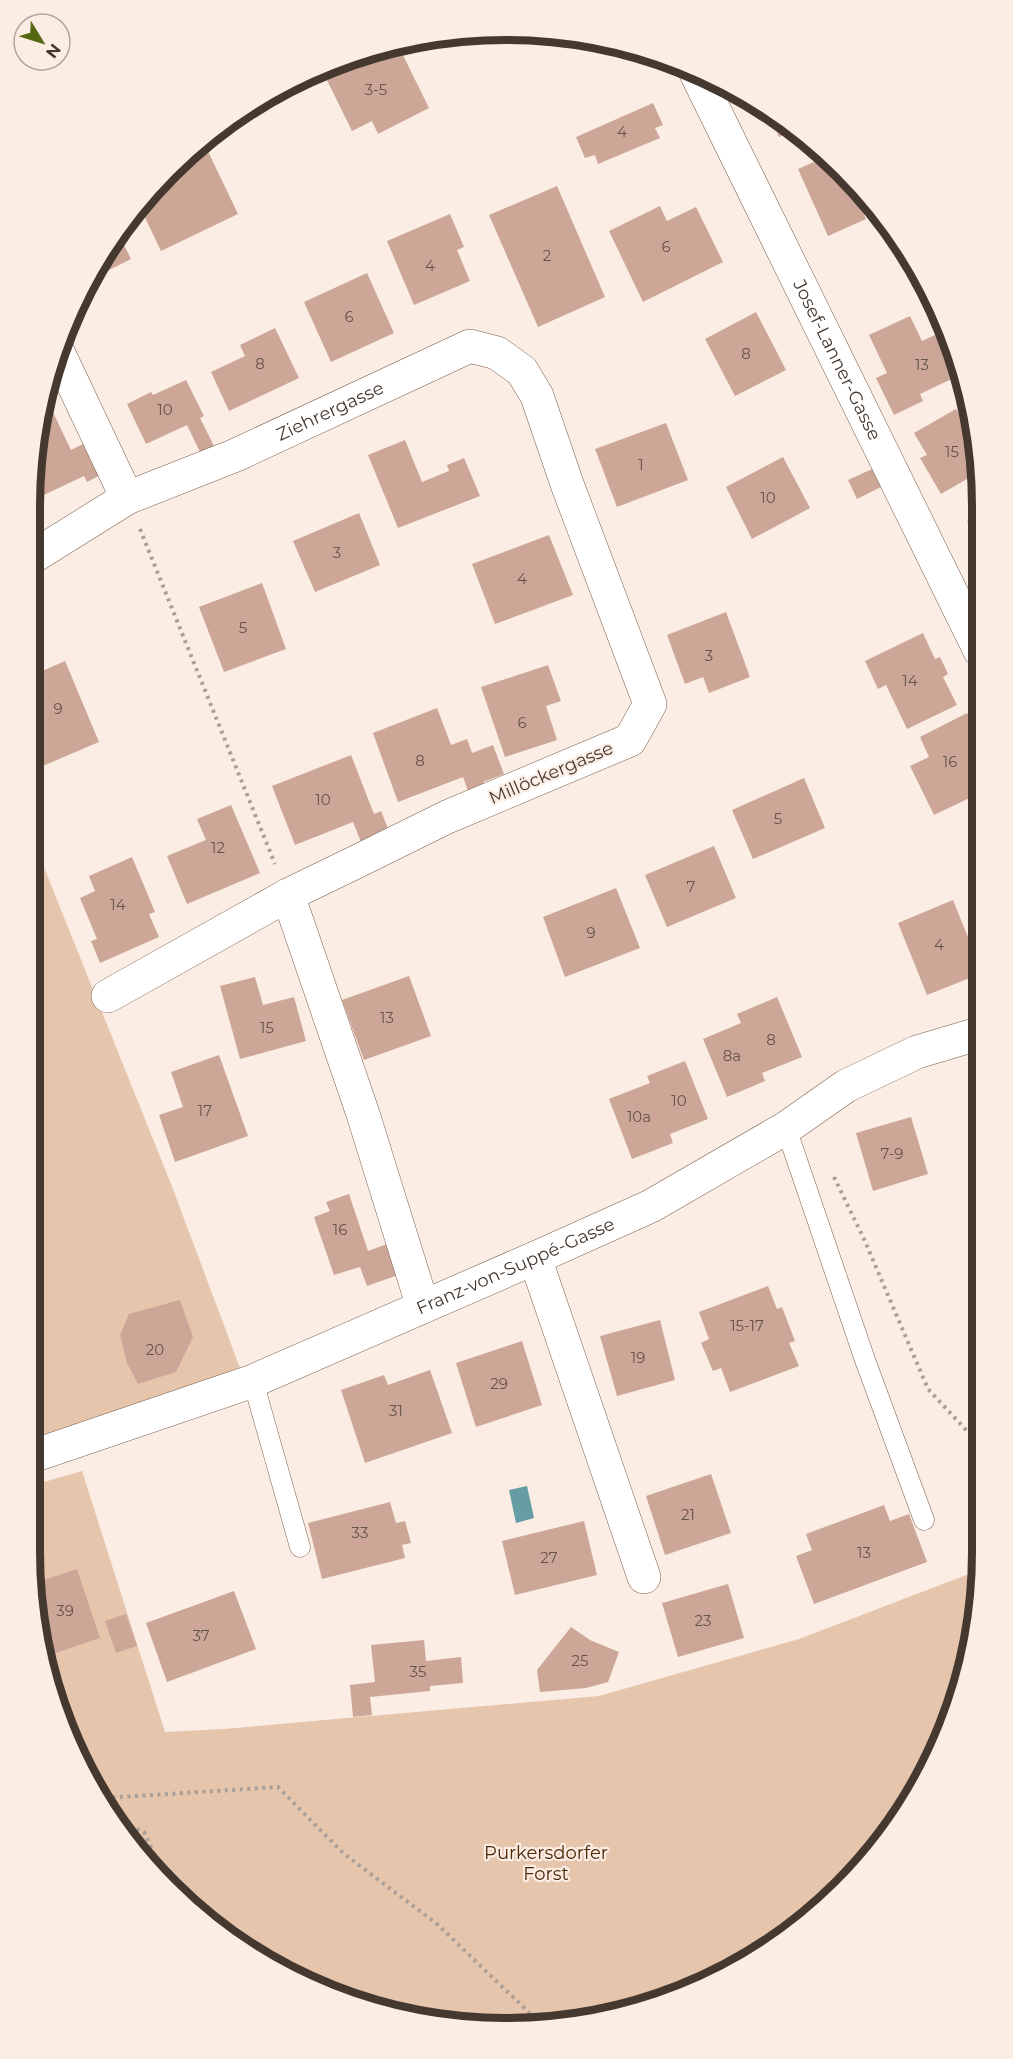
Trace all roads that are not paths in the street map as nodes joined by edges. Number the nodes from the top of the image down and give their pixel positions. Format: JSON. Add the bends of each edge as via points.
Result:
{"nodes":[{"id":1,"x":701,"y":83,"type":"edge"},
{"id":2,"x":63,"y":363,"type":"edge"},
{"id":3,"x":567,"y":484,"type":"joint"},
{"id":4,"x":127,"y":498,"type":"junction"},
{"id":5,"x":40,"y":552,"type":"edge"},
{"id":6,"x":972,"y":635,"type":"edge"},
{"id":7,"x":288,"y":896,"type":"junction"},
{"id":8,"x":108,"y":996,"type":"dead end"},
{"id":9,"x":972,"y":1036,"type":"edge"},
{"id":10,"x":786,"y":1128,"type":"junction"},
{"id":11,"x":536,"y":1258,"type":"junction"},
{"id":12,"x":423,"y":1307,"type":"junction"},
{"id":13,"x":253,"y":1381,"type":"junction"},
{"id":14,"x":40,"y":1454,"type":"edge"},
{"id":15,"x":924,"y":1520,"type":"dead end"},
{"id":16,"x":300,"y":1547,"type":"dead end"},
{"id":17,"x":644,"y":1577,"type":"dead end"}],
"edges":[{"from":1,"to":6,"type":"street","name":"Josef-Lanner-Gasse"},
{"from":2,"to":4,"type":"street"},
{"from":3,"to":4,"type":"street","name":"Ziehrergasse","via":[[537,396],[522,371],[497,353],[470,346],[236,455]]},
{"from":3,"to":7,"type":"street","name":"Millöckergasse","via":[[650,704],[630,740],[447,817]]},
{"from":4,"to":5,"type":"street","name":"Ziehrergasse"},
{"from":7,"to":8,"type":"street","name":"Millöckergasse"},
{"from":7,"to":12,"type":"street","via":[[363,1114]]},
{"from":9,"to":10,"type":"street","name":"Franz-von-Suppé-Gasse","via":[[917,1052],[846,1086]]},
{"from":10,"to":11,"type":"street","name":"Franz-von-Suppé-Gasse","via":[[651,1206]]},
{"from":10,"to":15,"type":"lane"},
{"from":11,"to":12,"type":"street","name":"Franz-von-Suppé-Gasse"},
{"from":11,"to":17,"type":"street"},
{"from":12,"to":13,"type":"street","name":"Franz-von-Suppé-Gasse"},
{"from":13,"to":14,"type":"street","name":"Franz-von-Suppé-Gasse"},
{"from":13,"to":16,"type":"lane"}]}
